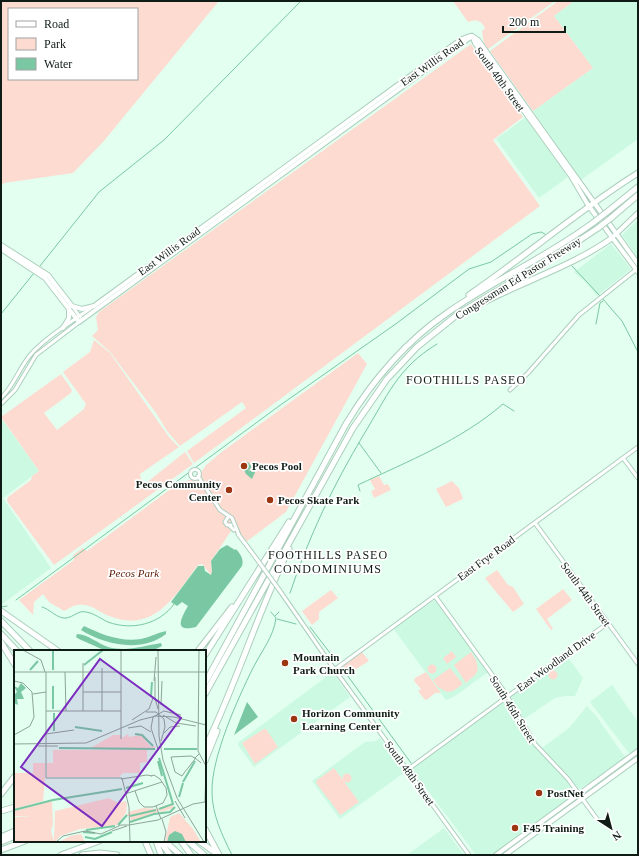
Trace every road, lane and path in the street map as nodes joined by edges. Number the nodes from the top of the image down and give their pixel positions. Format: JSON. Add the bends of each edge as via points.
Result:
{"nodes":[{"id":1,"x":472,"y":36,"type":"junction"},
{"id":2,"x":552,"y":149,"type":"junction"},
{"id":3,"x":568,"y":165,"type":"junction"},
{"id":4,"x":638,"y":173,"type":"edge"},
{"id":5,"x":638,"y":187,"type":"edge"},
{"id":6,"x":253,"y":193,"type":"junction"},
{"id":7,"x":638,"y":195,"type":"edge"},
{"id":8,"x":590,"y":204,"type":"junction"},
{"id":9,"x":638,"y":213,"type":"edge"},
{"id":10,"x":614,"y":236,"type":"junction"},
{"id":11,"x":2,"y":248,"type":"edge"},
{"id":12,"x":638,"y":264,"type":"edge"},
{"id":13,"x":637,"y":270,"type":"edge"},
{"id":14,"x":94,"y":306,"type":"junction"},
{"id":15,"x":70,"y":307,"type":"junction"},
{"id":16,"x":446,"y":313,"type":"junction"},
{"id":17,"x":80,"y":319,"type":"junction"},
{"id":18,"x":63,"y":328,"type":"junction"},
{"id":19,"x":429,"y":337,"type":"junction"},
{"id":20,"x":42,"y":344,"type":"junction"},
{"id":21,"x":45,"y":348,"type":"junction"},
{"id":22,"x":16,"y":381,"type":"junction"},
{"id":23,"x":19,"y":383,"type":"junction"},
{"id":24,"x":510,"y":390,"type":"dead end"},
{"id":25,"x":1,"y":398,"type":"edge"},
{"id":26,"x":1,"y":404,"type":"edge"},
{"id":27,"x":638,"y":447,"type":"edge"},
{"id":28,"x":623,"y":458,"type":"junction"},
{"id":29,"x":197,"y":477,"type":"dead end"},
{"id":30,"x":638,"y":478,"type":"edge"},
{"id":31,"x":311,"y":487,"type":"junction"},
{"id":32,"x":318,"y":490,"type":"junction"},
{"id":33,"x":226,"y":518,"type":"junction"},
{"id":34,"x":535,"y":523,"type":"junction"},
{"id":35,"x":231,"y":524,"type":"junction"},
{"id":36,"x":255,"y":576,"type":"junction"},
{"id":37,"x":435,"y":596,"type":"junction"},
{"id":38,"x":1,"y":611,"type":"edge"},
{"id":39,"x":1,"y":621,"type":"edge"},
{"id":40,"x":608,"y":623,"type":"junction"},
{"id":41,"x":1,"y":634,"type":"edge"},
{"id":42,"x":1,"y":642,"type":"edge"},
{"id":43,"x":16,"y":650,"type":"edge"},
{"id":44,"x":29,"y":650,"type":"edge"},
{"id":45,"x":57,"y":650,"type":"edge"},
{"id":46,"x":199,"y":650,"type":"edge"},
{"id":47,"x":206,"y":653,"type":"edge"},
{"id":48,"x":14,"y":664,"type":"edge"},
{"id":49,"x":638,"y":664,"type":"edge"},
{"id":50,"x":334,"y":670,"type":"junction"},
{"id":51,"x":206,"y":681,"type":"edge"},
{"id":52,"x":234,"y":683,"type":"junction"},
{"id":53,"x":206,"y":692,"type":"edge"},
{"id":54,"x":507,"y":696,"type":"junction"},
{"id":55,"x":206,"y":746,"type":"edge"},
{"id":56,"x":638,"y":751,"type":"edge"},
{"id":57,"x":206,"y":758,"type":"edge"},
{"id":58,"x":638,"y":758,"type":"edge"},
{"id":59,"x":407,"y":770,"type":"junction"},
{"id":60,"x":14,"y":777,"type":"edge"},
{"id":61,"x":1,"y":794,"type":"edge"},
{"id":62,"x":579,"y":794,"type":"junction"},
{"id":63,"x":582,"y":798,"type":"junction"},
{"id":64,"x":14,"y":807,"type":"edge"},
{"id":65,"x":1,"y":811,"type":"edge"},
{"id":66,"x":597,"y":819,"type":"dead end"},
{"id":67,"x":14,"y":831,"type":"edge"},
{"id":68,"x":206,"y":831,"type":"edge"},
{"id":69,"x":1,"y":837,"type":"edge"},
{"id":70,"x":14,"y":837,"type":"edge"},
{"id":71,"x":22,"y":842,"type":"edge"},
{"id":72,"x":96,"y":842,"type":"edge"},
{"id":73,"x":145,"y":842,"type":"edge"},
{"id":74,"x":158,"y":842,"type":"edge"},
{"id":75,"x":166,"y":842,"type":"edge"},
{"id":76,"x":170,"y":842,"type":"edge"},
{"id":77,"x":182,"y":842,"type":"edge"},
{"id":78,"x":190,"y":842,"type":"edge"},
{"id":79,"x":200,"y":842,"type":"edge"},
{"id":80,"x":1,"y":843,"type":"edge"},
{"id":81,"x":1,"y":850,"type":"edge"},
{"id":82,"x":61,"y":855,"type":"edge"},
{"id":83,"x":82,"y":855,"type":"edge"},
{"id":84,"x":117,"y":855,"type":"edge"},
{"id":85,"x":151,"y":855,"type":"edge"},
{"id":86,"x":161,"y":855,"type":"edge"},
{"id":87,"x":170,"y":855,"type":"edge"},
{"id":88,"x":180,"y":855,"type":"edge"},
{"id":89,"x":183,"y":855,"type":"edge"},
{"id":90,"x":191,"y":855,"type":"edge"},
{"id":91,"x":204,"y":855,"type":"edge"},
{"id":92,"x":218,"y":855,"type":"edge"},
{"id":93,"x":469,"y":855,"type":"edge"},
{"id":94,"x":496,"y":855,"type":"edge"},
{"id":95,"x":505,"y":855,"type":"edge"}],
"edges":[{"from":1,"to":2,"type":"main road","name":"South 40th Street","via":[[474,43]]},
{"from":1,"to":3,"type":"main road","name":"South 40th Street","via":[[478,40]]},
{"from":1,"to":6,"type":"main road","name":"East Willis Road"},
{"from":2,"to":3,"type":"main road"},
{"from":2,"to":8,"type":"main road","name":"South 40th Street"},
{"from":3,"to":8,"type":"main road","name":"South 40th Street"},
{"from":4,"to":8,"type":"highway"},
{"from":5,"to":16,"type":"highway","name":"Congressman Ed Pastor Freeway","bridge":true,"via":[[553,250]]},
{"from":6,"to":14,"type":"main road","name":"East Willis Road"},
{"from":6,"to":17,"type":"main road","name":"East Willis Road"},
{"from":7,"to":19,"type":"highway","name":"Congressman Ed Pastor Freeway","bridge":true,"via":[[598,228],[548,261],[470,305]]},
{"from":8,"to":10,"type":"main road","name":"South 40th Street"},
{"from":8,"to":16,"type":"highway"},
{"from":9,"to":10,"type":"main road"},
{"from":10,"to":12,"type":"main road","name":"South 40th Street"},
{"from":10,"to":13,"type":"main road","name":"South 40th Street"},
{"from":10,"to":19,"type":"highway","via":[[578,259],[478,305]]},
{"from":11,"to":15,"type":"main road","via":[[45,278]]},
{"from":13,"to":24,"type":"street","via":[[598,298],[568,326]]},
{"from":14,"to":15,"type":"main road","via":[[82,309]]},
{"from":14,"to":17,"type":"street","name":"East Willis Road"},
{"from":15,"to":17,"type":"main road"},
{"from":15,"to":18,"type":"main road","via":[[69,318]]},
{"from":16,"to":31,"type":"highway","name":"Congressman Ed Pastor Freeway","via":[[406,347],[371,387],[346,424]]},
{"from":17,"to":18,"type":"street"},
{"from":17,"to":21,"type":"street"},
{"from":18,"to":20,"type":"street"},
{"from":19,"to":32,"type":"highway","name":"Congressman Ed Pastor Freeway","via":[[373,396]]},
{"from":20,"to":21,"type":"street"},
{"from":20,"to":22,"type":"street","via":[[26,360]]},
{"from":21,"to":23,"type":"street","via":[[32,360]]},
{"from":22,"to":23,"type":"street"},
{"from":22,"to":25,"type":"street"},
{"from":23,"to":26,"type":"street"},
{"from":27,"to":28,"type":"street","name":"East Frye Road"},
{"from":28,"to":30,"type":"street"},
{"from":28,"to":34,"type":"street","name":"East Frye Road"},
{"from":29,"to":33,"type":"street"},
{"from":31,"to":36,"type":"highway"},
{"from":31,"to":51,"type":"highway","name":"Congressman Ed Pastor Freeway"},
{"from":32,"to":52,"type":"highway","via":[[276,577]]},
{"from":32,"to":53,"type":"highway","name":"Congressman Ed Pastor Freeway"},
{"from":33,"to":35,"type":"street","via":[[226,524]]},
{"from":33,"to":35,"type":"street","via":[[232,518]]},
{"from":34,"to":37,"type":"street","name":"East Frye Road"},
{"from":34,"to":40,"type":"street","name":"South 44th Street"},
{"from":35,"to":50,"type":"street","name":"South 48th Street","bridge":true},
{"from":36,"to":46,"type":"highway"},
{"from":36,"to":47,"type":"highway"},
{"from":37,"to":50,"type":"street","name":"East Frye Road"},
{"from":37,"to":54,"type":"street","name":"South 46th Street"},
{"from":38,"to":45,"type":"highway"},
{"from":39,"to":44,"type":"highway"},
{"from":40,"to":49,"type":"street","name":"South 44th Street"},
{"from":40,"to":54,"type":"street","name":"East Woodland Drive"},
{"from":41,"to":43,"type":"highway"},
{"from":42,"to":48,"type":"highway"},
{"from":50,"to":59,"type":"street","name":"South 48th Street"},
{"from":52,"to":55,"type":"highway"},
{"from":52,"to":57,"type":"highway"},
{"from":54,"to":59,"type":"street","name":"East Woodland Drive"},
{"from":54,"to":62,"type":"street","name":"South 46th Street","via":[[535,744],[561,770]]},
{"from":56,"to":62,"type":"main road"},
{"from":58,"to":63,"type":"main road"},
{"from":59,"to":93,"type":"street","name":"South 48th Street"},
{"from":60,"to":61,"type":"highway"},
{"from":62,"to":63,"type":"street","name":"South 46th Street"},
{"from":62,"to":94,"type":"main road"},
{"from":63,"to":66,"type":"street","name":"South 46th Street"},
{"from":63,"to":95,"type":"main road"},
{"from":64,"to":65,"type":"highway"},
{"from":67,"to":69,"type":"highway"},
{"from":68,"to":92,"type":"highway"},
{"from":70,"to":80,"type":"highway"},
{"from":71,"to":81,"type":"highway"},
{"from":72,"to":82,"type":"highway"},
{"from":73,"to":85,"type":"highway"},
{"from":74,"to":86,"type":"highway"},
{"from":74,"to":87,"type":"highway"},
{"from":75,"to":88,"type":"highway"},
{"from":76,"to":89,"type":"highway"},
{"from":77,"to":90,"type":"highway"},
{"from":78,"to":91,"type":"highway"},
{"from":79,"to":92,"type":"highway"},
{"from":83,"to":84,"type":"highway"}]}
